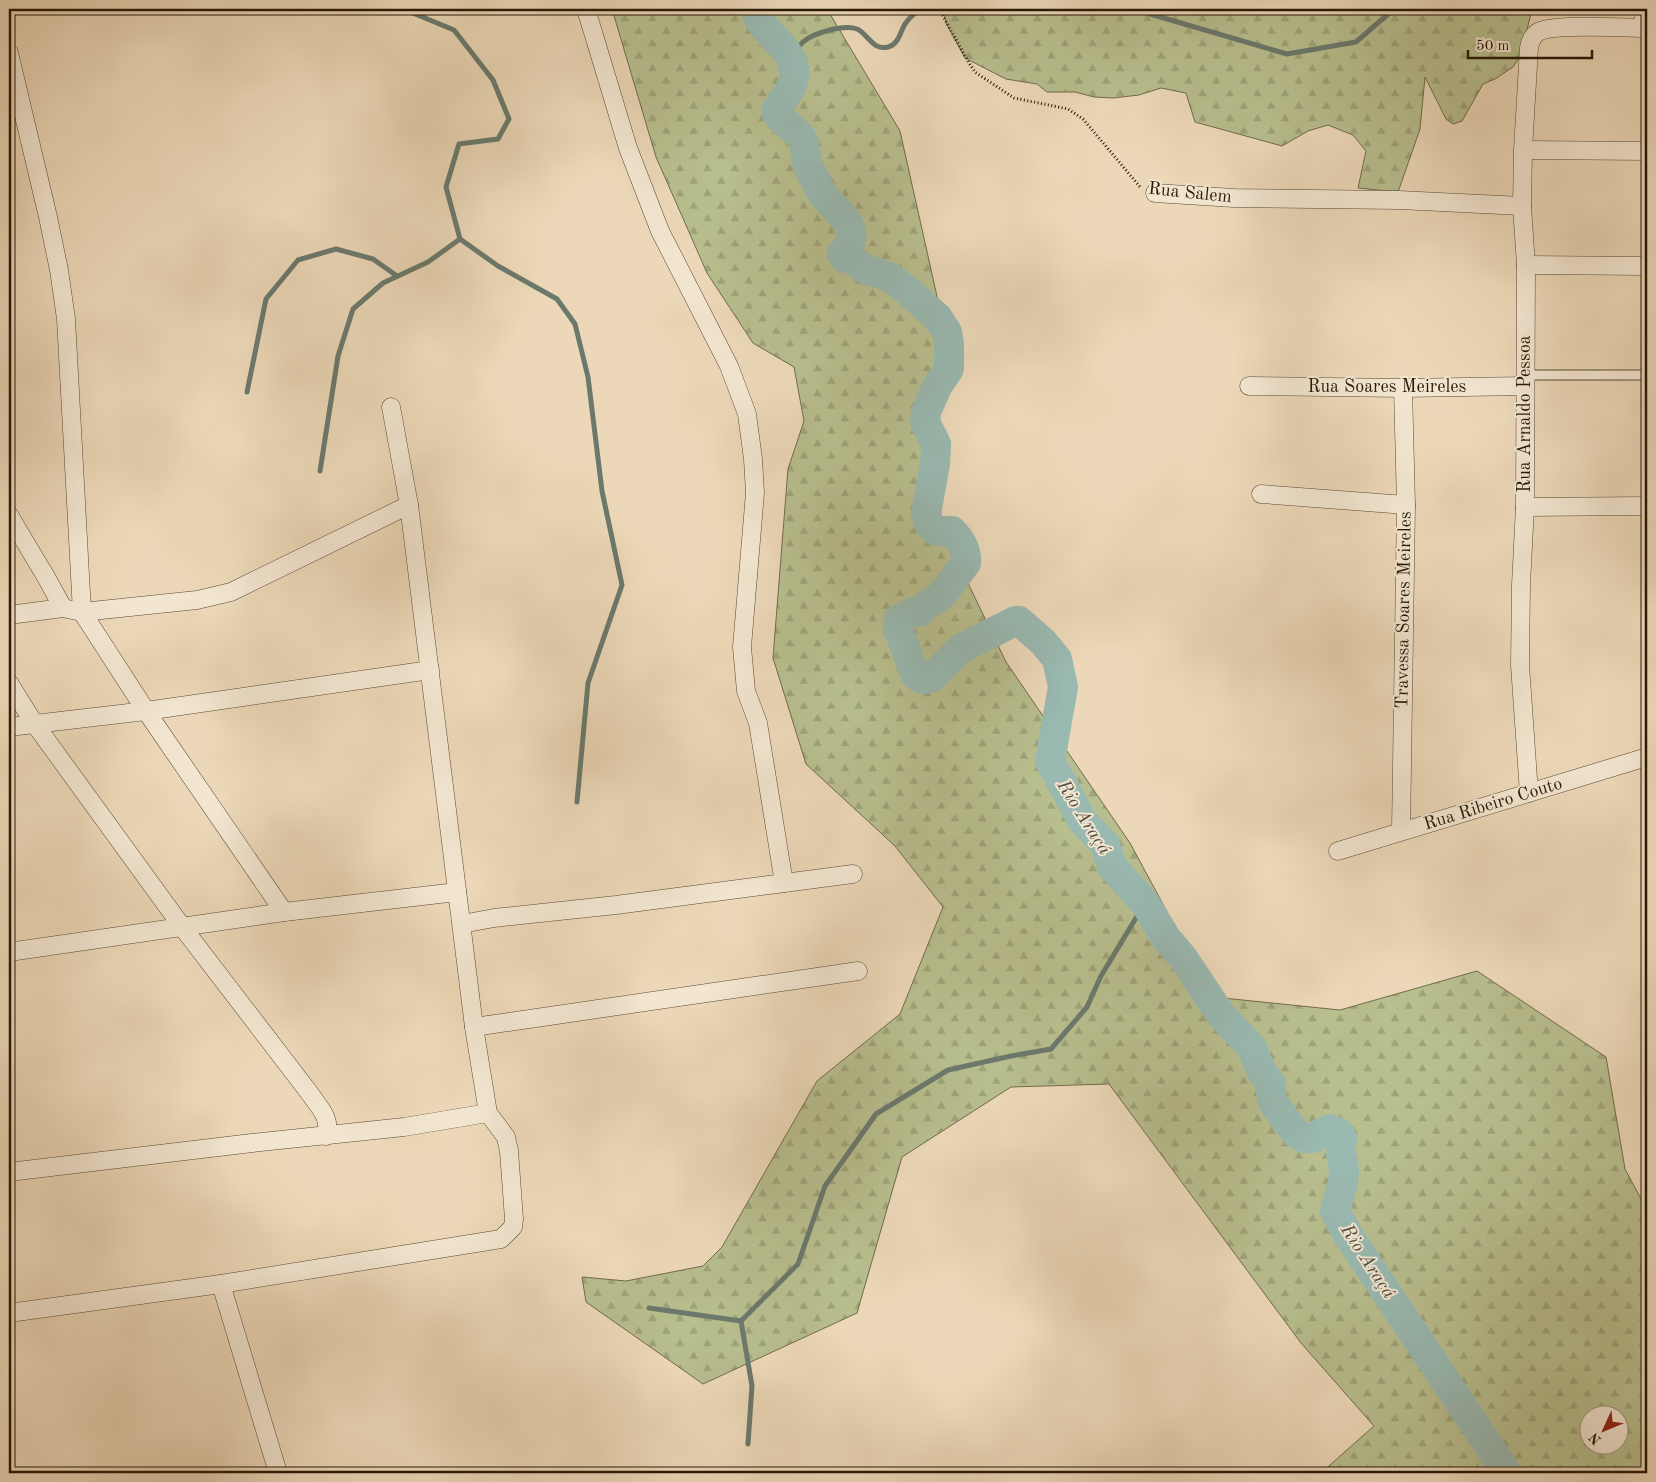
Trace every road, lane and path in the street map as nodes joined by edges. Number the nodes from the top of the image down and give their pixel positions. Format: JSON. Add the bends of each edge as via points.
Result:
{"nodes":[{"id":1,"x":586,"y":9,"type":"edge"},
{"id":2,"x":939,"y":9,"type":"edge"},
{"id":3,"x":1645,"y":9,"type":"edge"},
{"id":4,"x":1645,"y":28,"type":"edge"},
{"id":5,"x":9,"y":53,"type":"edge"},
{"id":6,"x":1523,"y":150,"type":"junction"},
{"id":7,"x":1647,"y":151,"type":"edge"},
{"id":8,"x":1155,"y":193,"type":"joint"},
{"id":9,"x":1522,"y":206,"type":"junction"},
{"id":10,"x":1526,"y":265,"type":"junction"},
{"id":11,"x":1647,"y":266,"type":"edge"},
{"id":12,"x":1647,"y":376,"type":"edge"},
{"id":13,"x":1525,"y":380,"type":"junction"},
{"id":14,"x":1249,"y":386,"type":"dead end"},
{"id":15,"x":1403,"y":388,"type":"junction"},
{"id":16,"x":391,"y":407,"type":"dead end"},
{"id":17,"x":1261,"y":494,"type":"dead end"},
{"id":18,"x":409,"y":504,"type":"junction"},
{"id":19,"x":1406,"y":505,"type":"junction"},
{"id":20,"x":1647,"y":506,"type":"edge"},
{"id":21,"x":1525,"y":507,"type":"junction"},
{"id":22,"x":9,"y":515,"type":"edge"},
{"id":23,"x":62,"y":608,"type":"junction"},
{"id":24,"x":82,"y":612,"type":"junction"},
{"id":25,"x":9,"y":615,"type":"edge"},
{"id":26,"x":430,"y":670,"type":"junction"},
{"id":27,"x":9,"y":683,"type":"edge"},
{"id":28,"x":146,"y":711,"type":"junction"},
{"id":29,"x":34,"y":723,"type":"junction"},
{"id":30,"x":9,"y":727,"type":"edge"},
{"id":31,"x":1647,"y":757,"type":"edge"},
{"id":32,"x":1529,"y":793,"type":"junction"},
{"id":33,"x":1401,"y":831,"type":"junction"},
{"id":34,"x":1338,"y":851,"type":"dead end"},
{"id":35,"x":853,"y":874,"type":"dead end"},
{"id":36,"x":784,"y":883,"type":"junction"},
{"id":37,"x":457,"y":892,"type":"junction"},
{"id":38,"x":284,"y":912,"type":"junction"},
{"id":39,"x":462,"y":924,"type":"junction"},
{"id":40,"x":183,"y":928,"type":"junction"},
{"id":41,"x":9,"y":952,"type":"edge"},
{"id":42,"x":858,"y":972,"type":"dead end"},
{"id":43,"x":474,"y":1027,"type":"junction"},
{"id":44,"x":488,"y":1113,"type":"junction"},
{"id":45,"x":326,"y":1136,"type":"junction"},
{"id":46,"x":9,"y":1172,"type":"edge"},
{"id":47,"x":221,"y":1284,"type":"junction"},
{"id":48,"x":9,"y":1313,"type":"edge"},
{"id":49,"x":278,"y":1473,"type":"edge"}],
"edges":[{"from":1,"to":36,"type":"street","via":[[628,148],[660,231],[729,366],[747,414],[755,493],[742,647],[746,691],[758,723]]},
{"from":2,"to":8,"type":"path","name":"Rua Salem","via":[[975,72],[1014,98],[1068,109],[1083,119],[1142,190]]},
{"from":3,"to":4,"type":"street"},
{"from":4,"to":6,"type":"street","name":"Rua Arnaldo Pessoa","via":[[1562,27],[1546,29],[1533,36],[1528,48]]},
{"from":5,"to":24,"type":"street","via":[[59,270],[69,363]]},
{"from":6,"to":7,"type":"street"},
{"from":6,"to":9,"type":"street","name":"Rua Arnaldo Pessoa"},
{"from":8,"to":9,"type":"street","name":"Rua Salem"},
{"from":9,"to":10,"type":"street","name":"Rua Arnaldo Pessoa"},
{"from":10,"to":11,"type":"street"},
{"from":10,"to":13,"type":"street","name":"Rua Arnaldo Pessoa"},
{"from":12,"to":13,"type":"lane"},
{"from":13,"to":15,"type":"street","name":"Rua Soares Meireles"},
{"from":13,"to":21,"type":"street","name":"Rua Arnaldo Pessoa"},
{"from":14,"to":15,"type":"street","name":"Rua Soares Meireles"},
{"from":15,"to":19,"type":"street","name":"Travessa Soares Meireles"},
{"from":16,"to":18,"type":"street"},
{"from":17,"to":19,"type":"street"},
{"from":18,"to":24,"type":"street","via":[[231,592],[198,600]]},
{"from":18,"to":26,"type":"street"},
{"from":19,"to":33,"type":"street","name":"Travessa Soares Meireles"},
{"from":20,"to":21,"type":"street"},
{"from":21,"to":32,"type":"street","name":"Rua Arnaldo Pessoa","via":[[1520,665]]},
{"from":22,"to":23,"type":"street"},
{"from":23,"to":24,"type":"street"},
{"from":23,"to":25,"type":"street"},
{"from":24,"to":28,"type":"street"},
{"from":26,"to":28,"type":"street"},
{"from":26,"to":37,"type":"street"},
{"from":27,"to":29,"type":"street"},
{"from":28,"to":29,"type":"street"},
{"from":28,"to":38,"type":"street"},
{"from":29,"to":30,"type":"street"},
{"from":29,"to":40,"type":"street"},
{"from":31,"to":32,"type":"street","name":"Rua Ribeiro Couto"},
{"from":32,"to":33,"type":"street","name":"Rua Ribeiro Couto"},
{"from":33,"to":34,"type":"street","name":"Rua Ribeiro Couto"},
{"from":35,"to":36,"type":"street"},
{"from":36,"to":39,"type":"street"},
{"from":37,"to":38,"type":"street"},
{"from":37,"to":39,"type":"street"},
{"from":38,"to":40,"type":"street"},
{"from":39,"to":43,"type":"street"},
{"from":40,"to":41,"type":"street"},
{"from":40,"to":45,"type":"street","via":[[327,1119]]},
{"from":42,"to":43,"type":"street"},
{"from":43,"to":44,"type":"street"},
{"from":44,"to":45,"type":"street","via":[[429,1124]]},
{"from":44,"to":47,"type":"street","via":[[506,1138],[509,1151],[514,1219],[513,1227],[501,1239]]},
{"from":45,"to":46,"type":"street"},
{"from":47,"to":48,"type":"street"},
{"from":47,"to":49,"type":"street"}]}
